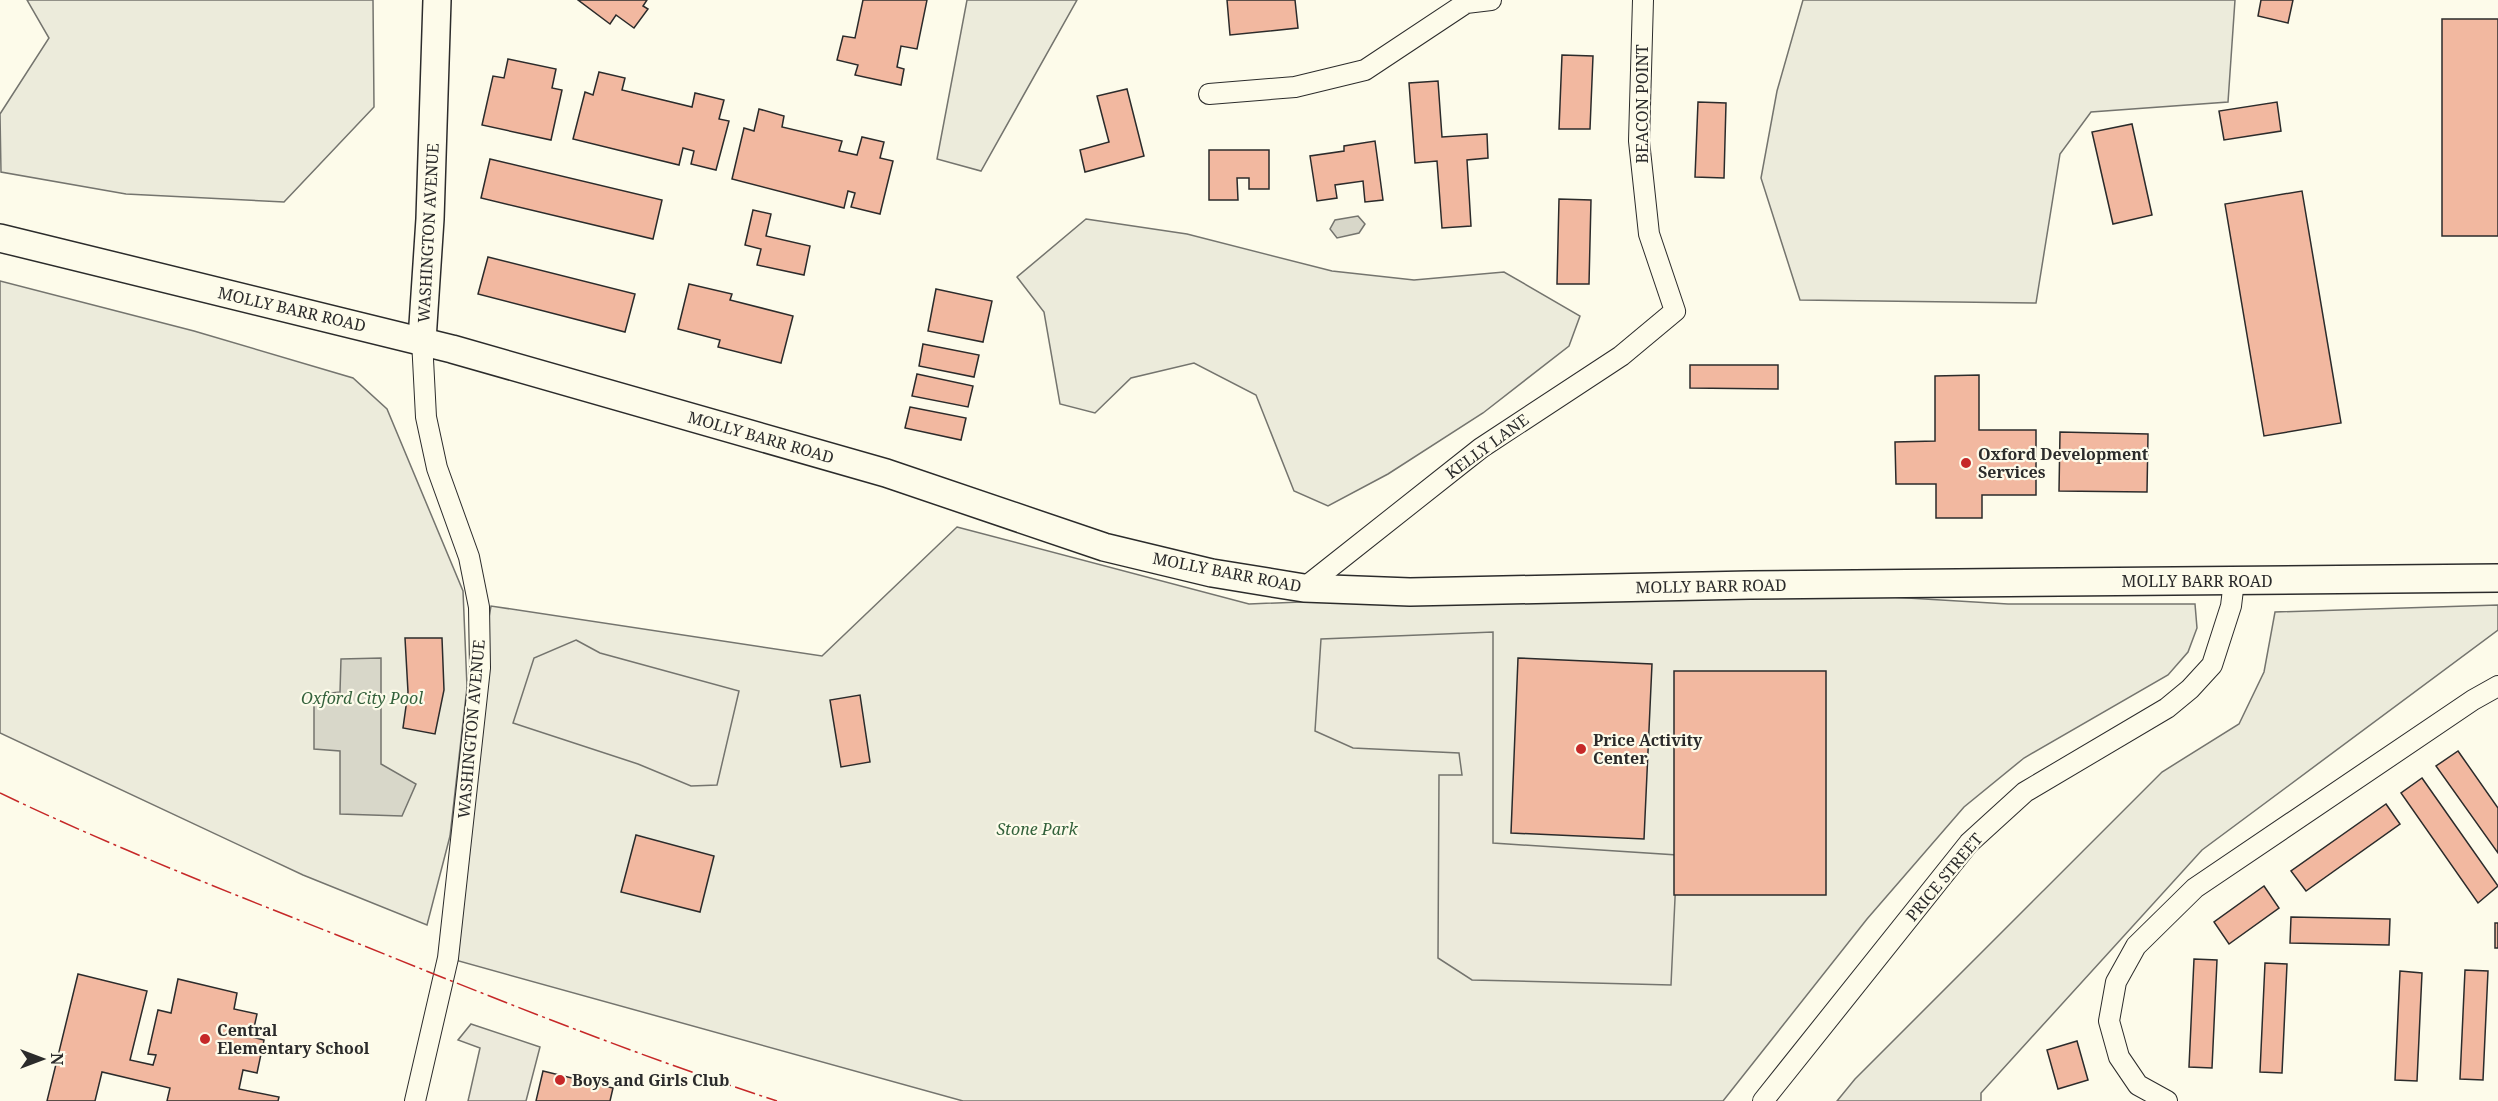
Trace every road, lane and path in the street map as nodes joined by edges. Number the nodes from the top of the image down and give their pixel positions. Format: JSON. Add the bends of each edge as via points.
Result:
{"nodes":[{"id":1,"x":437,"y":0,"type":"edge"},
{"id":2,"x":1491,"y":0,"type":"edge"},
{"id":3,"x":1643,"y":0,"type":"edge"},
{"id":4,"x":1209,"y":94,"type":"dead end"},
{"id":5,"x":0,"y":238,"type":"edge"},
{"id":6,"x":1675,"y":311,"type":"joint"},
{"id":7,"x":422,"y":340,"type":"junction"},
{"id":8,"x":2498,"y":578,"type":"edge"},
{"id":9,"x":2234,"y":581,"type":"junction"},
{"id":10,"x":1304,"y":588,"type":"junction"},
{"id":11,"x":2498,"y":686,"type":"edge"},
{"id":12,"x":415,"y":1101,"type":"edge"},
{"id":13,"x":1763,"y":1101,"type":"edge"},
{"id":14,"x":2168,"y":1101,"type":"edge"}],
"edges":[{"from":1,"to":7,"type":"main road","name":"WASHINGTON AVENUE"},
{"from":2,"to":4,"type":"street","via":[[1466,3],[1365,70],[1295,87]]},
{"from":3,"to":6,"type":"street","name":"BEACON POINT","via":[[1639,141],[1649,234]]},
{"from":5,"to":7,"type":"main road","name":"MOLLY BARR ROAD"},
{"from":6,"to":10,"type":"street","name":"KELLY LANE","via":[[1621,356],[1481,448]]},
{"from":7,"to":10,"type":"main road","name":"MOLLY BARR ROAD","via":[[886,473],[1104,547],[1212,573]]},
{"from":7,"to":12,"type":"street","name":"WASHINGTON AVENUE","via":[[426,417],[435,458],[470,557],[479,607],[480,668],[448,958]]},
{"from":8,"to":9,"type":"main road","name":"MOLLY BARR ROAD"},
{"from":9,"to":10,"type":"main road","name":"MOLLY BARR ROAD","via":[[1410,592]]},
{"from":9,"to":13,"type":"street","name":"PRICE STREET","via":[[2225,630],[2212,665],[2167,708],[2025,792],[1968,843]]},
{"from":11,"to":14,"type":"street","via":[[2195,888],[2136,946],[2116,982],[2109,1021],[2119,1057],[2138,1085]]}]}
